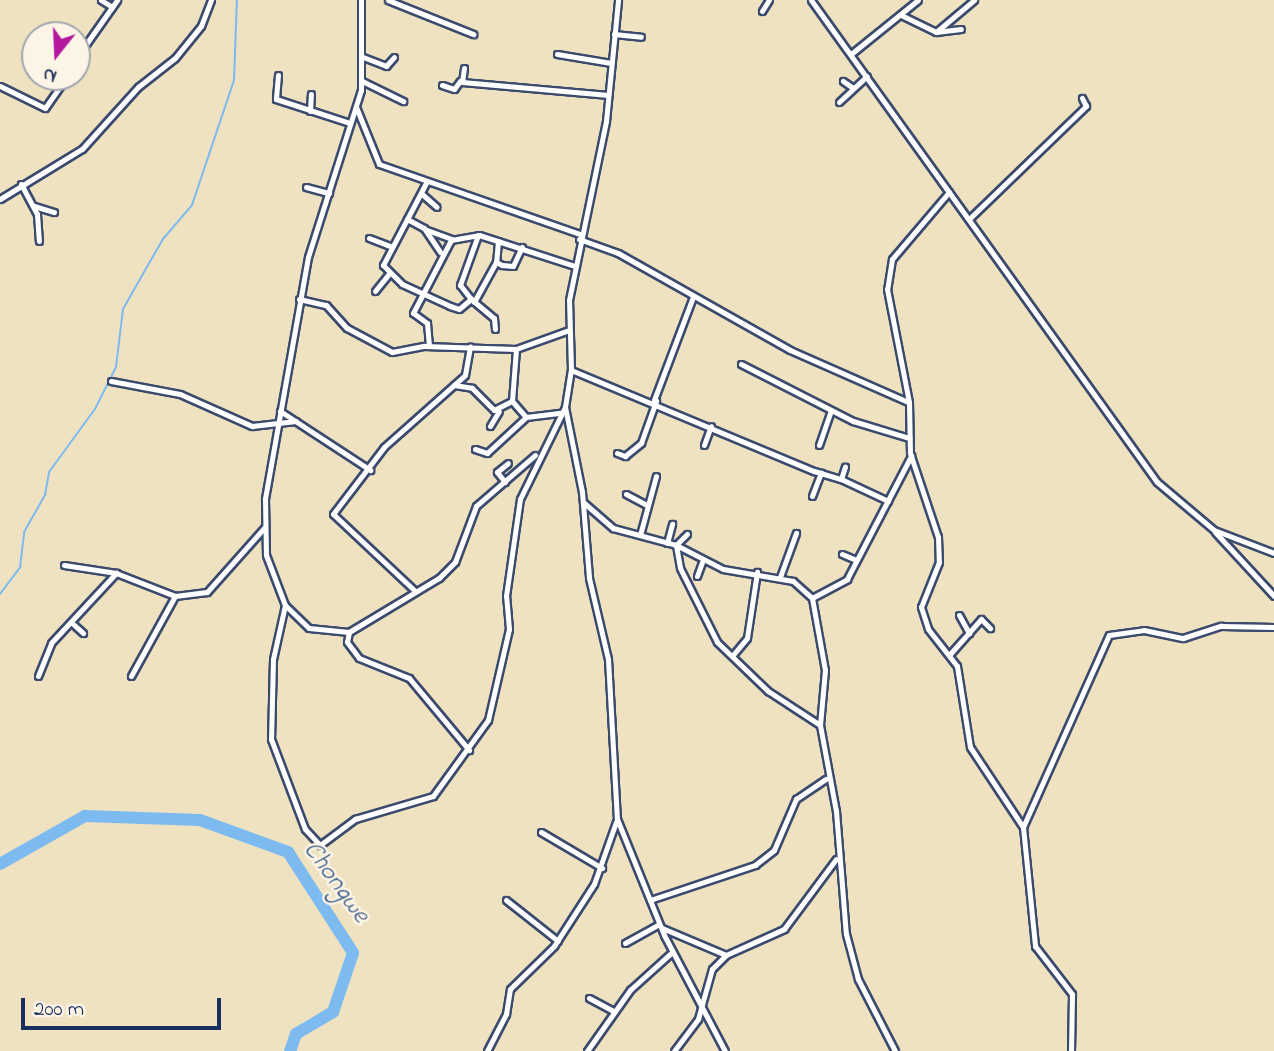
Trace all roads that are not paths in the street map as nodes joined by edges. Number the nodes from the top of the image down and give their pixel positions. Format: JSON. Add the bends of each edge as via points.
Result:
{"nodes":[{"id":1,"x":101,"y":0,"type":"edge"},
{"id":2,"x":117,"y":0,"type":"edge"},
{"id":3,"x":211,"y":0,"type":"edge"},
{"id":4,"x":361,"y":0,"type":"edge"},
{"id":5,"x":388,"y":0,"type":"edge"},
{"id":6,"x":618,"y":0,"type":"edge"},
{"id":7,"x":769,"y":0,"type":"edge"},
{"id":8,"x":811,"y":0,"type":"edge"},
{"id":9,"x":918,"y":0,"type":"edge"},
{"id":10,"x":974,"y":0,"type":"edge"},
{"id":11,"x":112,"y":8,"type":"junction"},
{"id":12,"x":762,"y":11,"type":"dead end"},
{"id":13,"x":901,"y":15,"type":"junction"},
{"id":14,"x":961,"y":29,"type":"dead end"},
{"id":15,"x":936,"y":32,"type":"junction"},
{"id":16,"x":473,"y":34,"type":"dead end"},
{"id":17,"x":614,"y":34,"type":"junction"},
{"id":18,"x":91,"y":37,"type":"edge"},
{"id":19,"x":642,"y":37,"type":"dead end"},
{"id":20,"x":557,"y":54,"type":"dead end"},
{"id":21,"x":851,"y":54,"type":"junction"},
{"id":22,"x":363,"y":57,"type":"junction"},
{"id":23,"x":394,"y":57,"type":"dead end"},
{"id":24,"x":611,"y":63,"type":"junction"},
{"id":25,"x":464,"y":68,"type":"dead end"},
{"id":26,"x":278,"y":75,"type":"dead end"},
{"id":27,"x":867,"y":75,"type":"junction"},
{"id":28,"x":843,"y":80,"type":"dead end"},
{"id":29,"x":362,"y":81,"type":"junction"},
{"id":30,"x":460,"y":81,"type":"junction"},
{"id":31,"x":442,"y":85,"type":"dead end"},
{"id":32,"x":853,"y":88,"type":"junction"},
{"id":33,"x":1,"y":89,"type":"edge"},
{"id":34,"x":57,"y":91,"type":"edge"},
{"id":35,"x":311,"y":94,"type":"dead end"},
{"id":36,"x":608,"y":95,"type":"junction"},
{"id":37,"x":1082,"y":98,"type":"dead end"},
{"id":38,"x":403,"y":101,"type":"dead end"},
{"id":39,"x":838,"y":102,"type":"dead end"},
{"id":40,"x":356,"y":107,"type":"junction"},
{"id":41,"x":310,"y":111,"type":"junction"},
{"id":42,"x":350,"y":123,"type":"junction"},
{"id":43,"x":427,"y":181,"type":"junction"},
{"id":44,"x":21,"y":184,"type":"junction"},
{"id":45,"x":306,"y":187,"type":"dead end"},
{"id":46,"x":949,"y":192,"type":"junction"},
{"id":47,"x":329,"y":193,"type":"junction"},
{"id":48,"x":422,"y":195,"type":"junction"},
{"id":49,"x":0,"y":199,"type":"edge"},
{"id":50,"x":34,"y":206,"type":"junction"},
{"id":51,"x":437,"y":207,"type":"dead end"},
{"id":52,"x":54,"y":212,"type":"dead end"},
{"id":53,"x":407,"y":219,"type":"junction"},
{"id":54,"x":969,"y":219,"type":"junction"},
{"id":55,"x":424,"y":228,"type":"junction"},
{"id":56,"x":478,"y":235,"type":"junction"},
{"id":57,"x":369,"y":237,"type":"dead end"},
{"id":58,"x":580,"y":237,"type":"junction"},
{"id":59,"x":452,"y":239,"type":"junction"},
{"id":60,"x":498,"y":241,"type":"junction"},
{"id":61,"x":39,"y":242,"type":"dead end"},
{"id":62,"x":390,"y":246,"type":"junction"},
{"id":63,"x":522,"y":247,"type":"junction"},
{"id":64,"x":440,"y":252,"type":"junction"},
{"id":65,"x":496,"y":262,"type":"junction"},
{"id":66,"x":575,"y":266,"type":"junction"},
{"id":67,"x":388,"y":275,"type":"junction"},
{"id":68,"x":375,"y":291,"type":"dead end"},
{"id":69,"x":421,"y":293,"type":"junction"},
{"id":70,"x":693,"y":297,"type":"junction"},
{"id":71,"x":299,"y":299,"type":"junction"},
{"id":72,"x":472,"y":300,"type":"junction"},
{"id":73,"x":495,"y":329,"type":"dead end"},
{"id":74,"x":569,"y":330,"type":"junction"},
{"id":75,"x":429,"y":346,"type":"junction"},
{"id":76,"x":470,"y":346,"type":"junction"},
{"id":77,"x":516,"y":349,"type":"junction"},
{"id":78,"x":741,"y":364,"type":"dead end"},
{"id":79,"x":572,"y":369,"type":"junction"},
{"id":80,"x":111,"y":381,"type":"dead end"},
{"id":81,"x":454,"y":385,"type":"junction"},
{"id":82,"x":655,"y":400,"type":"junction"},
{"id":83,"x":512,"y":401,"type":"junction"},
{"id":84,"x":909,"y":402,"type":"junction"},
{"id":85,"x":565,"y":407,"type":"junction"},
{"id":86,"x":280,"y":411,"type":"junction"},
{"id":87,"x":499,"y":411,"type":"junction"},
{"id":88,"x":831,"y":411,"type":"junction"},
{"id":89,"x":561,"y":413,"type":"junction"},
{"id":90,"x":526,"y":417,"type":"junction"},
{"id":91,"x":296,"y":421,"type":"junction"},
{"id":92,"x":277,"y":426,"type":"junction"},
{"id":93,"x":490,"y":426,"type":"dead end"},
{"id":94,"x":711,"y":426,"type":"junction"},
{"id":95,"x":909,"y":438,"type":"junction"},
{"id":96,"x":704,"y":445,"type":"dead end"},
{"id":97,"x":819,"y":445,"type":"dead end"},
{"id":98,"x":475,"y":449,"type":"dead end"},
{"id":99,"x":538,"y":453,"type":"junction"},
{"id":100,"x":617,"y":453,"type":"dead end"},
{"id":101,"x":911,"y":456,"type":"junction"},
{"id":102,"x":508,"y":463,"type":"dead end"},
{"id":103,"x":845,"y":467,"type":"dead end"},
{"id":104,"x":370,"y":470,"type":"junction"},
{"id":105,"x":821,"y":473,"type":"junction"},
{"id":106,"x":656,"y":477,"type":"dead end"},
{"id":107,"x":841,"y":479,"type":"junction"},
{"id":108,"x":505,"y":482,"type":"junction"},
{"id":109,"x":626,"y":494,"type":"dead end"},
{"id":110,"x":812,"y":496,"type":"dead end"},
{"id":111,"x":888,"y":500,"type":"junction"},
{"id":112,"x":583,"y":502,"type":"junction"},
{"id":113,"x":647,"y":505,"type":"junction"},
{"id":114,"x":673,"y":524,"type":"dead end"},
{"id":115,"x":265,"y":527,"type":"junction"},
{"id":116,"x":1214,"y":530,"type":"junction"},
{"id":117,"x":796,"y":533,"type":"dead end"},
{"id":118,"x":687,"y":534,"type":"dead end"},
{"id":119,"x":640,"y":536,"type":"junction"},
{"id":120,"x":667,"y":543,"type":"junction"},
{"id":121,"x":676,"y":545,"type":"junction"},
{"id":122,"x":842,"y":554,"type":"dead end"},
{"id":123,"x":1274,"y":554,"type":"edge"},
{"id":124,"x":856,"y":561,"type":"junction"},
{"id":125,"x":702,"y":562,"type":"junction"},
{"id":126,"x":64,"y":565,"type":"dead end"},
{"id":127,"x":757,"y":572,"type":"junction"},
{"id":128,"x":116,"y":573,"type":"junction"},
{"id":129,"x":697,"y":576,"type":"dead end"},
{"id":130,"x":780,"y":577,"type":"junction"},
{"id":131,"x":414,"y":590,"type":"junction"},
{"id":132,"x":175,"y":596,"type":"junction"},
{"id":133,"x":1274,"y":596,"type":"edge"},
{"id":134,"x":812,"y":598,"type":"junction"},
{"id":135,"x":285,"y":605,"type":"junction"},
{"id":136,"x":959,"y":615,"type":"dead end"},
{"id":137,"x":72,"y":623,"type":"junction"},
{"id":138,"x":990,"y":628,"type":"dead end"},
{"id":139,"x":1274,"y":628,"type":"edge"},
{"id":140,"x":349,"y":632,"type":"junction"},
{"id":141,"x":83,"y":633,"type":"dead end"},
{"id":142,"x":969,"y":633,"type":"junction"},
{"id":143,"x":950,"y":654,"type":"junction"},
{"id":144,"x":732,"y":656,"type":"junction"},
{"id":145,"x":38,"y":676,"type":"dead end"},
{"id":146,"x":131,"y":676,"type":"dead end"},
{"id":147,"x":820,"y":725,"type":"junction"},
{"id":148,"x":469,"y":750,"type":"junction"},
{"id":149,"x":826,"y":779,"type":"junction"},
{"id":150,"x":617,"y":819,"type":"junction"},
{"id":151,"x":1023,"y":827,"type":"junction"},
{"id":152,"x":541,"y":832,"type":"dead end"},
{"id":153,"x":837,"y":856,"type":"junction"},
{"id":154,"x":602,"y":868,"type":"junction"},
{"id":155,"x":506,"y":900,"type":"dead end"},
{"id":156,"x":650,"y":900,"type":"junction"},
{"id":157,"x":660,"y":925,"type":"junction"},
{"id":158,"x":558,"y":941,"type":"junction"},
{"id":159,"x":625,"y":943,"type":"dead end"},
{"id":160,"x":672,"y":951,"type":"junction"},
{"id":161,"x":726,"y":955,"type":"junction"},
{"id":162,"x":589,"y":998,"type":"dead end"},
{"id":163,"x":613,"y":1011,"type":"junction"},
{"id":164,"x":701,"y":1012,"type":"junction"},
{"id":165,"x":590,"y":1050,"type":"edge"},
{"id":166,"x":487,"y":1051,"type":"edge"},
{"id":167,"x":674,"y":1051,"type":"edge"},
{"id":168,"x":725,"y":1051,"type":"edge"},
{"id":169,"x":895,"y":1051,"type":"edge"},
{"id":170,"x":1070,"y":1051,"type":"edge"}],
"edges":[{"from":1,"to":11,"type":"street"},
{"from":2,"to":11,"type":"street"},
{"from":3,"to":44,"type":"street","via":[[201,26],[174,58],[138,87],[82,149]]},
{"from":4,"to":22,"type":"street"},
{"from":5,"to":16,"type":"street"},
{"from":6,"to":17,"type":"street"},
{"from":7,"to":12,"type":"street"},
{"from":8,"to":21,"type":"street"},
{"from":9,"to":13,"type":"street"},
{"from":10,"to":15,"type":"street"},
{"from":11,"to":18,"type":"street"},
{"from":13,"to":15,"type":"street"},
{"from":13,"to":21,"type":"street"},
{"from":14,"to":15,"type":"street"},
{"from":17,"to":19,"type":"street"},
{"from":17,"to":24,"type":"street"},
{"from":20,"to":24,"type":"street"},
{"from":21,"to":27,"type":"street"},
{"from":22,"to":23,"type":"street","via":[[386,66]]},
{"from":22,"to":29,"type":"street"},
{"from":24,"to":36,"type":"street"},
{"from":25,"to":30,"type":"street"},
{"from":26,"to":41,"type":"street","via":[[276,99]]},
{"from":27,"to":32,"type":"street"},
{"from":27,"to":46,"type":"street"},
{"from":28,"to":32,"type":"street"},
{"from":29,"to":38,"type":"street"},
{"from":29,"to":40,"type":"street"},
{"from":30,"to":31,"type":"street","via":[[454,89]]},
{"from":30,"to":36,"type":"street"},
{"from":32,"to":39,"type":"street"},
{"from":33,"to":34,"type":"street","via":[[45,108]]},
{"from":35,"to":41,"type":"street"},
{"from":36,"to":58,"type":"street"},
{"from":37,"to":54,"type":"street","via":[[1086,106]]},
{"from":40,"to":42,"type":"street"},
{"from":40,"to":43,"type":"street","via":[[372,159]]},
{"from":41,"to":42,"type":"street"},
{"from":42,"to":47,"type":"street"},
{"from":43,"to":48,"type":"street"},
{"from":43,"to":58,"type":"street"},
{"from":44,"to":49,"type":"street"},
{"from":44,"to":50,"type":"street"},
{"from":45,"to":47,"type":"street"},
{"from":46,"to":54,"type":"street"},
{"from":46,"to":84,"type":"street","via":[[889,265],[887,303]]},
{"from":47,"to":71,"type":"street"},
{"from":48,"to":51,"type":"street"},
{"from":48,"to":53,"type":"street"},
{"from":50,"to":52,"type":"street"},
{"from":50,"to":61,"type":"street"},
{"from":53,"to":55,"type":"street"},
{"from":53,"to":62,"type":"street"},
{"from":54,"to":116,"type":"street","via":[[1157,482]]},
{"from":55,"to":59,"type":"street"},
{"from":55,"to":64,"type":"street"},
{"from":56,"to":59,"type":"street"},
{"from":56,"to":60,"type":"street"},
{"from":56,"to":72,"type":"street","via":[[460,285]]},
{"from":57,"to":62,"type":"street"},
{"from":58,"to":66,"type":"street"},
{"from":58,"to":70,"type":"street","via":[[618,253]]},
{"from":59,"to":64,"type":"street"},
{"from":60,"to":63,"type":"street"},
{"from":60,"to":65,"type":"street"},
{"from":62,"to":67,"type":"street","via":[[383,265]]},
{"from":63,"to":65,"type":"street","via":[[513,266]]},
{"from":63,"to":66,"type":"street"},
{"from":64,"to":69,"type":"street"},
{"from":65,"to":72,"type":"street"},
{"from":66,"to":74,"type":"street"},
{"from":67,"to":68,"type":"street"},
{"from":67,"to":69,"type":"street"},
{"from":69,"to":72,"type":"street","via":[[459,309]]},
{"from":69,"to":75,"type":"street","via":[[413,313],[427,323]]},
{"from":70,"to":82,"type":"street"},
{"from":70,"to":84,"type":"street","via":[[790,350]]},
{"from":71,"to":75,"type":"street","via":[[326,305],[347,328],[381,348]]},
{"from":71,"to":86,"type":"street"},
{"from":72,"to":73,"type":"street","via":[[494,318]]},
{"from":74,"to":77,"type":"street"},
{"from":74,"to":79,"type":"street"},
{"from":75,"to":76,"type":"street"},
{"from":76,"to":77,"type":"street"},
{"from":76,"to":81,"type":"street","via":[[465,375]]},
{"from":77,"to":83,"type":"street"},
{"from":78,"to":88,"type":"street"},
{"from":79,"to":82,"type":"street"},
{"from":79,"to":85,"type":"street"},
{"from":80,"to":92,"type":"street","via":[[180,394],[252,426]]},
{"from":81,"to":87,"type":"street","via":[[472,388]]},
{"from":81,"to":104,"type":"street","via":[[384,447]]},
{"from":82,"to":94,"type":"street"},
{"from":82,"to":100,"type":"street","via":[[640,443],[625,456]]},
{"from":83,"to":87,"type":"street"},
{"from":83,"to":90,"type":"street"},
{"from":84,"to":95,"type":"street"},
{"from":85,"to":89,"type":"street"},
{"from":85,"to":112,"type":"street"},
{"from":86,"to":91,"type":"street"},
{"from":86,"to":92,"type":"street"},
{"from":87,"to":93,"type":"street"},
{"from":88,"to":95,"type":"street"},
{"from":88,"to":97,"type":"street"},
{"from":89,"to":90,"type":"street"},
{"from":89,"to":99,"type":"street"},
{"from":90,"to":98,"type":"street","via":[[487,453]]},
{"from":91,"to":92,"type":"street"},
{"from":91,"to":104,"type":"street"},
{"from":92,"to":115,"type":"street"},
{"from":94,"to":96,"type":"street"},
{"from":94,"to":105,"type":"street"},
{"from":95,"to":101,"type":"street"},
{"from":99,"to":108,"type":"street"},
{"from":99,"to":148,"type":"street","via":[[520,499],[506,596],[509,629],[488,720]]},
{"from":101,"to":111,"type":"street"},
{"from":101,"to":143,"type":"street","via":[[939,545],[939,562],[921,607],[928,629]]},
{"from":102,"to":108,"type":"street","via":[[497,472]]},
{"from":103,"to":107,"type":"street"},
{"from":104,"to":131,"type":"street","via":[[332,517]]},
{"from":105,"to":107,"type":"street"},
{"from":105,"to":110,"type":"street"},
{"from":106,"to":113,"type":"street"},
{"from":107,"to":111,"type":"street"},
{"from":108,"to":131,"type":"street","via":[[471,514],[448,571]]},
{"from":109,"to":113,"type":"street"},
{"from":111,"to":124,"type":"street"},
{"from":112,"to":119,"type":"street","via":[[613,528]]},
{"from":112,"to":150,"type":"street","via":[[589,578],[608,659]]},
{"from":113,"to":119,"type":"street"},
{"from":114,"to":120,"type":"street"},
{"from":115,"to":132,"type":"street","via":[[206,592]]},
{"from":115,"to":135,"type":"street","via":[[266,555]]},
{"from":116,"to":123,"type":"street"},
{"from":116,"to":133,"type":"street"},
{"from":117,"to":130,"type":"street"},
{"from":118,"to":121,"type":"street"},
{"from":119,"to":120,"type":"street"},
{"from":120,"to":121,"type":"street"},
{"from":121,"to":125,"type":"street"},
{"from":121,"to":144,"type":"street","via":[[701,618]]},
{"from":122,"to":124,"type":"street"},
{"from":124,"to":134,"type":"street","via":[[838,589]]},
{"from":125,"to":127,"type":"street"},
{"from":125,"to":129,"type":"street"},
{"from":126,"to":128,"type":"street"},
{"from":127,"to":130,"type":"street"},
{"from":127,"to":144,"type":"street","via":[[747,638]]},
{"from":128,"to":132,"type":"street"},
{"from":128,"to":137,"type":"street"},
{"from":130,"to":134,"type":"street"},
{"from":131,"to":140,"type":"street"},
{"from":132,"to":146,"type":"street"},
{"from":134,"to":147,"type":"street","via":[[825,670]]},
{"from":135,"to":140,"type":"street","via":[[309,628]]},
{"from":135,"to":148,"type":"street","via":[[273,660],[271,739],[275,763],[314,845],[355,818],[433,796]]},
{"from":136,"to":142,"type":"street"},
{"from":137,"to":141,"type":"street"},
{"from":137,"to":145,"type":"street","via":[[51,643]]},
{"from":138,"to":142,"type":"street","via":[[981,619]]},
{"from":139,"to":151,"type":"street","via":[[1221,626],[1183,638],[1144,630],[1109,635]]},
{"from":140,"to":148,"type":"street","via":[[347,642],[359,658],[409,678]]},
{"from":142,"to":143,"type":"street"},
{"from":143,"to":151,"type":"street","via":[[970,747]]},
{"from":144,"to":147,"type":"street","via":[[768,691]]},
{"from":147,"to":149,"type":"street"},
{"from":149,"to":153,"type":"street","via":[[836,811]]},
{"from":149,"to":156,"type":"street","via":[[796,799],[774,850],[755,865]]},
{"from":150,"to":154,"type":"street"},
{"from":150,"to":156,"type":"street"},
{"from":151,"to":170,"type":"street","via":[[1035,946],[1072,994]]},
{"from":152,"to":154,"type":"street"},
{"from":153,"to":161,"type":"street","via":[[784,929]]},
{"from":153,"to":169,"type":"street","via":[[853,967]]},
{"from":154,"to":158,"type":"street"},
{"from":155,"to":158,"type":"street"},
{"from":156,"to":157,"type":"street"},
{"from":157,"to":159,"type":"street"},
{"from":157,"to":160,"type":"street"},
{"from":157,"to":161,"type":"street"},
{"from":158,"to":166,"type":"street","via":[[510,989],[506,1014]]},
{"from":160,"to":163,"type":"street"},
{"from":160,"to":164,"type":"street"},
{"from":161,"to":164,"type":"street","via":[[705,981]]},
{"from":162,"to":163,"type":"street"},
{"from":163,"to":165,"type":"street"},
{"from":164,"to":167,"type":"street"},
{"from":164,"to":168,"type":"street"}]}
